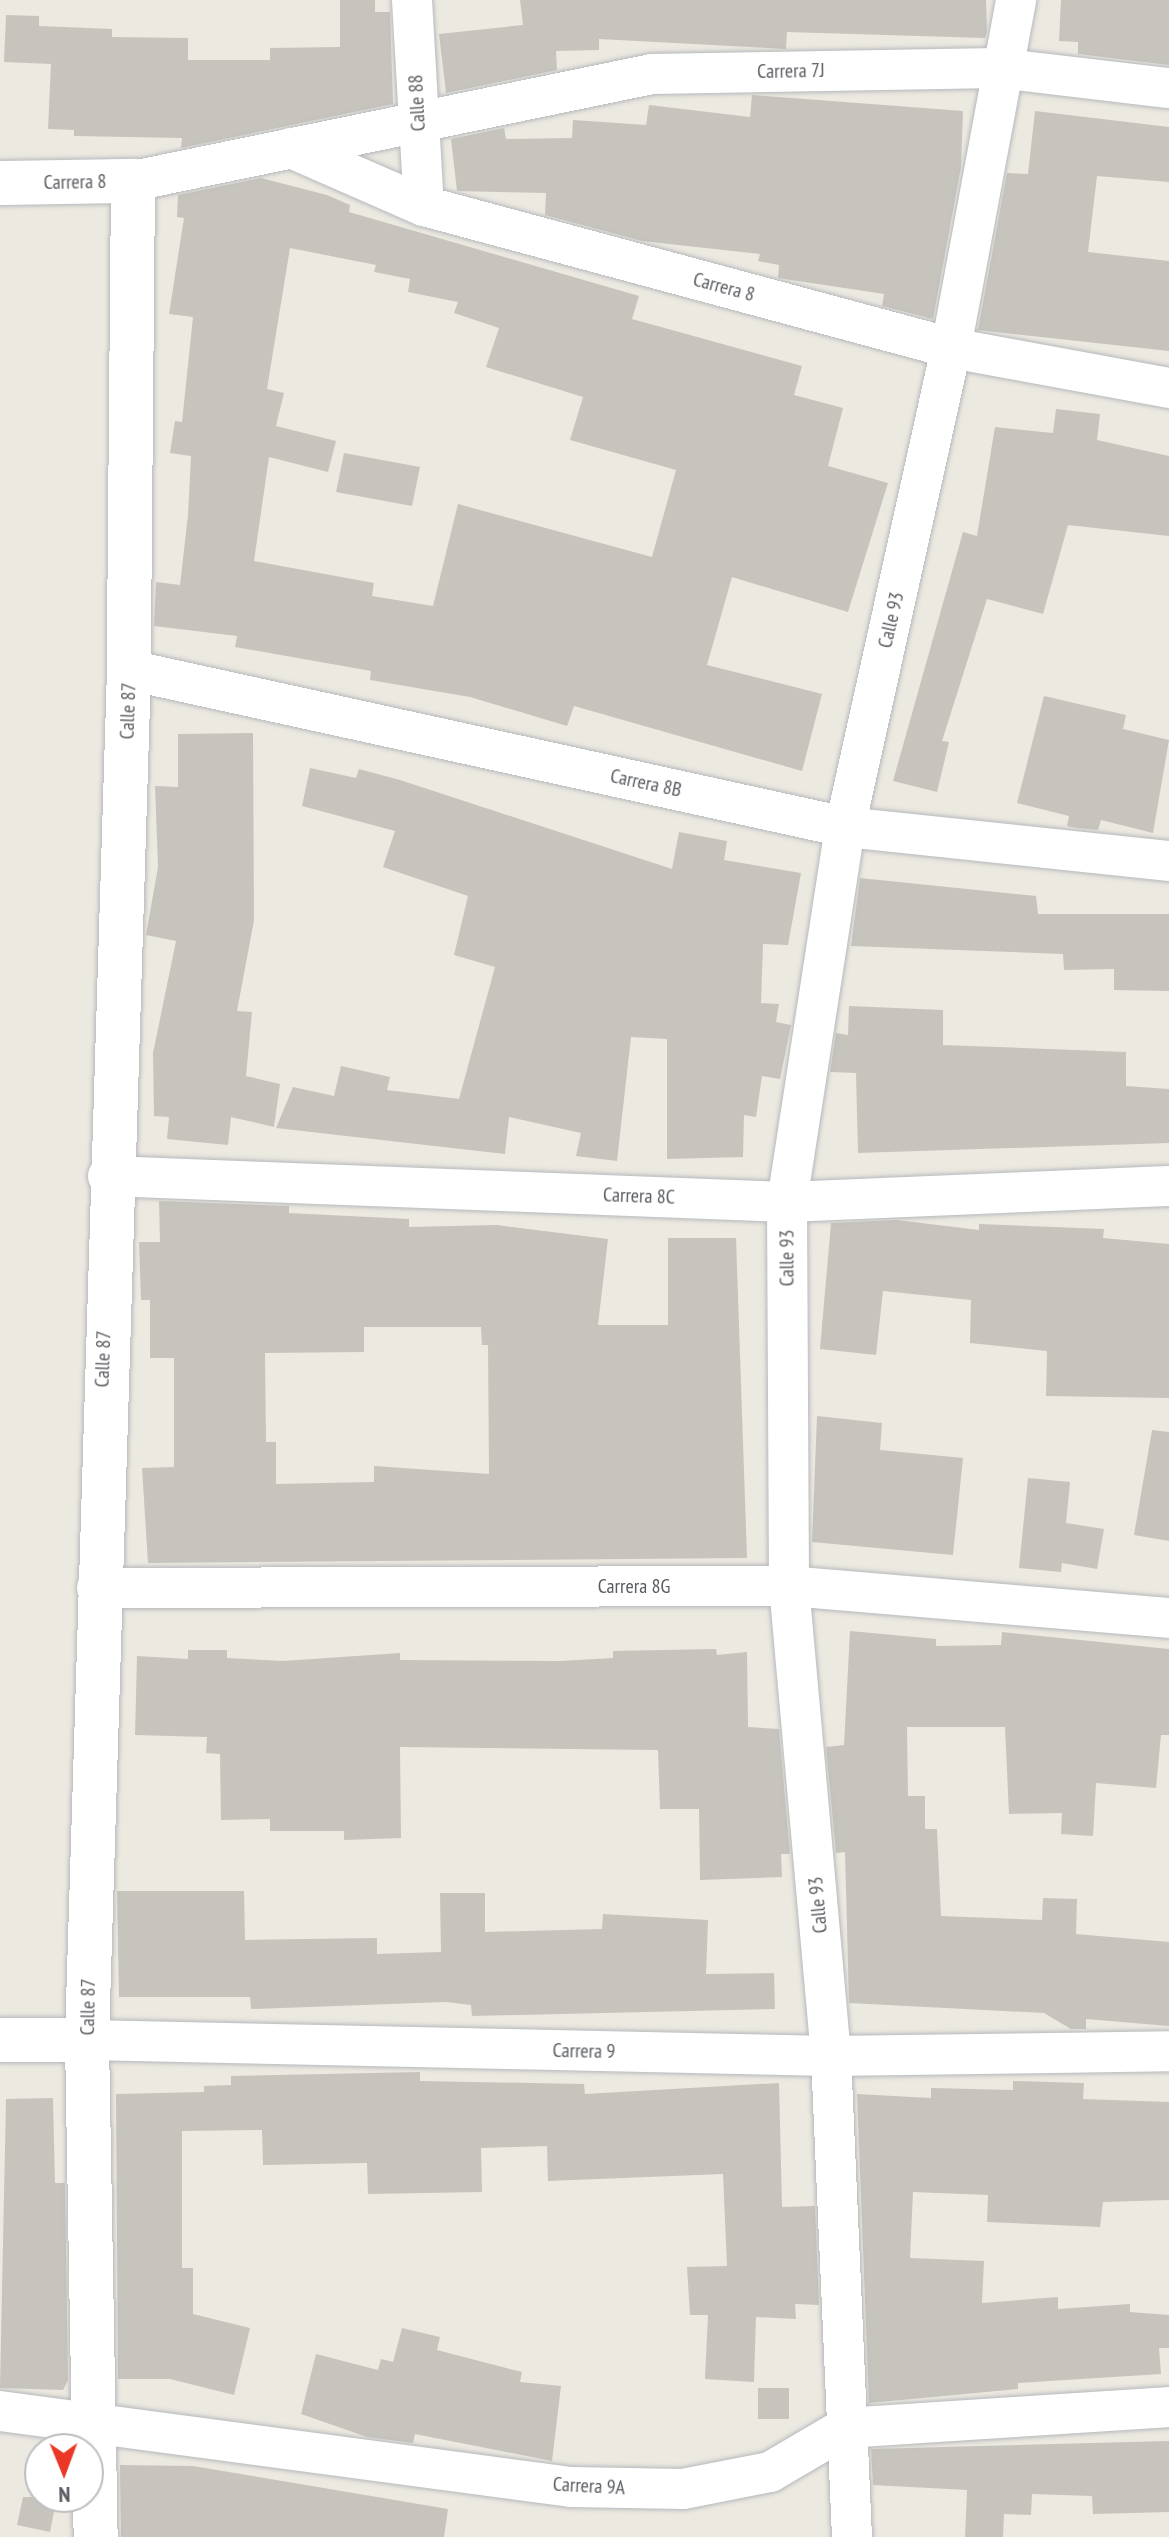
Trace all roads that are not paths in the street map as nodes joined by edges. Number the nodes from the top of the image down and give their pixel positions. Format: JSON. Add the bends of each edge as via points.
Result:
{"nodes":[{"id":1,"x":412,"y":0,"type":"edge"},
{"id":2,"x":1016,"y":0,"type":"edge"},
{"id":3,"x":998,"y":68,"type":"junction"},
{"id":4,"x":1169,"y":88,"type":"edge"},
{"id":5,"x":417,"y":122,"type":"junction"},
{"id":6,"x":291,"y":148,"type":"junction"},
{"id":7,"x":133,"y":181,"type":"junction"},
{"id":8,"x":0,"y":183,"type":"edge"},
{"id":9,"x":424,"y":206,"type":"junction"},
{"id":10,"x":951,"y":348,"type":"junction"},
{"id":11,"x":1169,"y":388,"type":"edge"},
{"id":12,"x":129,"y":670,"type":"junction"},
{"id":13,"x":845,"y":827,"type":"junction"},
{"id":14,"x":1169,"y":861,"type":"edge"},
{"id":15,"x":108,"y":1176,"type":"junction"},
{"id":16,"x":1169,"y":1186,"type":"edge"},
{"id":17,"x":787,"y":1202,"type":"junction"},
{"id":18,"x":789,"y":1586,"type":"junction"},
{"id":19,"x":97,"y":1588,"type":"junction"},
{"id":20,"x":1169,"y":1618,"type":"edge"},
{"id":21,"x":0,"y":2040,"type":"edge"},
{"id":22,"x":87,"y":2040,"type":"junction"},
{"id":23,"x":1169,"y":2051,"type":"edge"},
{"id":24,"x":831,"y":2056,"type":"junction"},
{"id":25,"x":1169,"y":2407,"type":"edge"},
{"id":26,"x":0,"y":2411,"type":"edge"},
{"id":27,"x":93,"y":2425,"type":"junction"},
{"id":28,"x":845,"y":2428,"type":"junction"},
{"id":29,"x":96,"y":2537,"type":"edge"},
{"id":30,"x":852,"y":2537,"type":"edge"}],
"edges":[{"from":1,"to":5,"type":"street","name":"Calle 88"},
{"from":2,"to":3,"type":"street","name":"Calle 93"},
{"from":3,"to":4,"type":"street","name":"Carrera 7J"},
{"from":3,"to":5,"type":"street","name":"Carrera 7J","via":[[652,74]]},
{"from":3,"to":10,"type":"street","name":"Calle 93"},
{"from":5,"to":6,"type":"street","name":"Carrera 8"},
{"from":5,"to":9,"type":"street","name":"Calle 88"},
{"from":6,"to":7,"type":"street","name":"Carrera 8"},
{"from":6,"to":9,"type":"street","name":"Carrera 8"},
{"from":7,"to":8,"type":"street","name":"Carrera 8"},
{"from":7,"to":12,"type":"street","name":"Calle 87"},
{"from":9,"to":10,"type":"street","name":"Carrera 8"},
{"from":10,"to":11,"type":"street","name":"Carrera 8"},
{"from":10,"to":13,"type":"street","name":"Calle 93"},
{"from":12,"to":13,"type":"street","name":"Carrera 8B"},
{"from":12,"to":15,"type":"street","name":"Calle 87"},
{"from":13,"to":14,"type":"street","name":"Carrera 8B"},
{"from":13,"to":17,"type":"street","name":"Calle 93"},
{"from":15,"to":17,"type":"street","name":"Carrera 8C"},
{"from":15,"to":19,"type":"street","name":"Calle 87"},
{"from":16,"to":17,"type":"street","name":"Carrera 8C"},
{"from":17,"to":18,"type":"street","name":"Calle 93"},
{"from":18,"to":19,"type":"street","name":"Carrera 8G"},
{"from":18,"to":20,"type":"street","name":"Carrera 8G"},
{"from":18,"to":24,"type":"street","name":"Calle 93"},
{"from":19,"to":22,"type":"street","name":"Calle 87"},
{"from":21,"to":22,"type":"street","name":"Carrera 9"},
{"from":22,"to":24,"type":"street","name":"Carrera 9"},
{"from":22,"to":27,"type":"street","name":"Calle 87"},
{"from":23,"to":24,"type":"street","name":"Carrera 9"},
{"from":24,"to":28,"type":"street","name":"Calle 93"},
{"from":25,"to":28,"type":"street","name":"Carrera 9A"},
{"from":26,"to":27,"type":"street","name":"Carrera 9A"},
{"from":27,"to":28,"type":"street","name":"Carrera 9A","via":[[571,2487],[683,2489],[770,2472]]},
{"from":27,"to":29,"type":"street","name":"Calle 87"},
{"from":28,"to":30,"type":"street","name":"Calle 93"}]}
